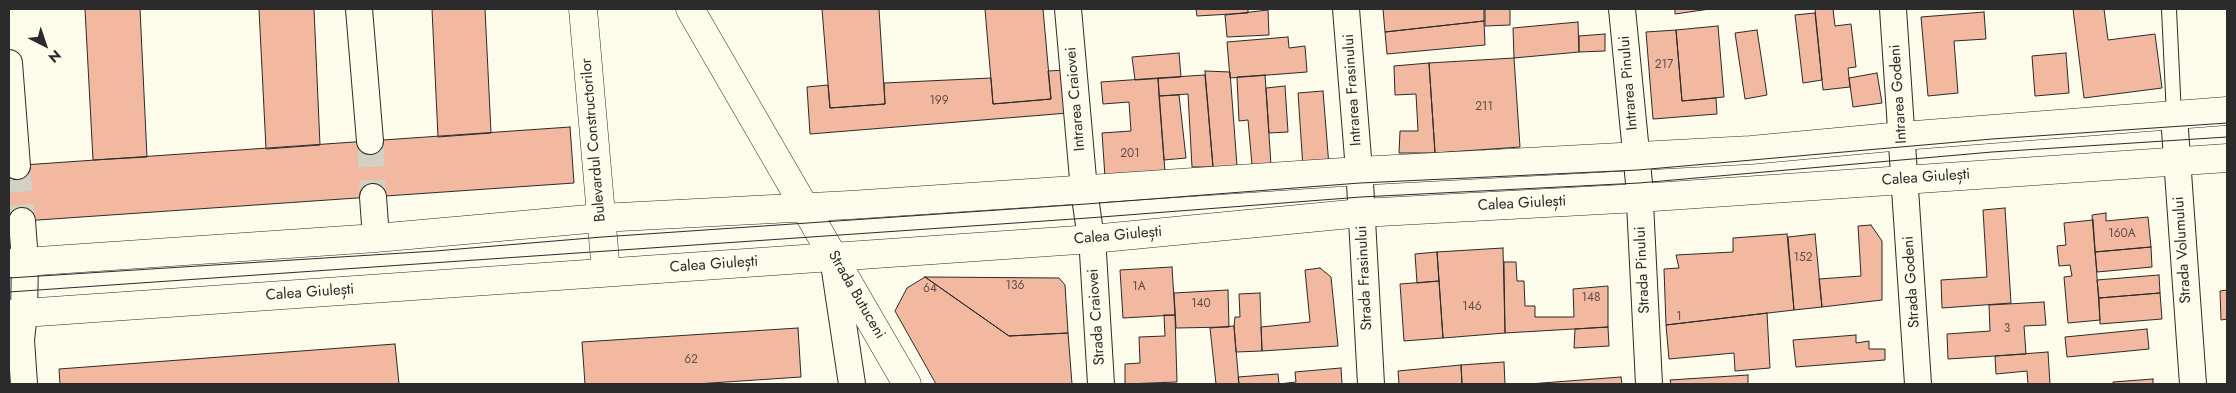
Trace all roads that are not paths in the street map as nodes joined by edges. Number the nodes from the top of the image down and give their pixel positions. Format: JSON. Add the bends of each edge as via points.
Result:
{"nodes":[{"id":1,"x":359,"y":9,"type":"edge"},
{"id":2,"x":583,"y":9,"type":"edge"},
{"id":3,"x":690,"y":9,"type":"edge"},
{"id":4,"x":1068,"y":9,"type":"edge"},
{"id":5,"x":1346,"y":9,"type":"edge"},
{"id":6,"x":1622,"y":9,"type":"edge"},
{"id":7,"x":1893,"y":9,"type":"edge"},
{"id":8,"x":2168,"y":9,"type":"edge"},
{"id":9,"x":9,"y":63,"type":"edge"},
{"id":10,"x":2227,"y":111,"type":"edge"},
{"id":11,"x":2174,"y":116,"type":"junction"},
{"id":12,"x":1902,"y":136,"type":"junction"},
{"id":13,"x":370,"y":141,"type":"tunnel mouth"},
{"id":14,"x":1636,"y":156,"type":"junction"},
{"id":15,"x":2227,"y":158,"type":"edge"},
{"id":16,"x":2177,"y":161,"type":"junction"},
{"id":17,"x":17,"y":166,"type":"tunnel mouth"},
{"id":18,"x":1359,"y":171,"type":"junction"},
{"id":19,"x":1905,"y":179,"type":"junction"},
{"id":20,"x":1084,"y":190,"type":"junction"},
{"id":21,"x":373,"y":197,"type":"tunnel mouth"},
{"id":22,"x":1639,"y":198,"type":"junction"},
{"id":23,"x":804,"y":206,"type":"junction"},
{"id":24,"x":1361,"y":213,"type":"junction"},
{"id":25,"x":600,"y":218,"type":"junction"},
{"id":26,"x":22,"y":221,"type":"tunnel mouth"},
{"id":27,"x":376,"y":238,"type":"junction"},
{"id":28,"x":1092,"y":239,"type":"junction"},
{"id":29,"x":833,"y":256,"type":"junction"},
{"id":30,"x":17,"y":262,"type":"edge"},
{"id":31,"x":606,"y":272,"type":"junction"},
{"id":32,"x":17,"y":314,"type":"edge"},
{"id":33,"x":24,"y":384,"type":"edge"},
{"id":34,"x":852,"y":384,"type":"edge"},
{"id":35,"x":907,"y":384,"type":"edge"},
{"id":36,"x":1101,"y":384,"type":"edge"},
{"id":37,"x":1371,"y":384,"type":"edge"},
{"id":38,"x":1649,"y":384,"type":"edge"},
{"id":39,"x":1918,"y":384,"type":"edge"},
{"id":40,"x":2193,"y":384,"type":"edge"}],
"edges":[{"from":1,"to":13,"type":"street"},
{"from":2,"to":25,"type":"main road","name":"Bulevardul Constructorilor"},
{"from":3,"to":23,"type":"main road"},
{"from":4,"to":20,"type":"street","name":"Intrarea Craiovei"},
{"from":5,"to":18,"type":"street","name":"Intrarea Frasinului"},
{"from":6,"to":14,"type":"street","name":"Intrarea Pinului"},
{"from":7,"to":12,"type":"street","name":"Intrarea Godeni"},
{"from":8,"to":11,"type":"lane"},
{"from":9,"to":17,"type":"street"},
{"from":10,"to":11,"type":"main road"},
{"from":11,"to":12,"type":"main road"},
{"from":11,"to":16,"type":"street","name":"Strada Volumului"},
{"from":12,"to":14,"type":"main road","via":[[1751,150]]},
{"from":12,"to":19,"type":"street","name":"Intrarea Godeni"},
{"from":14,"to":18,"type":"main road"},
{"from":14,"to":22,"type":"street","name":"Strada Pinului"},
{"from":15,"to":16,"type":"main road","name":"Calea Giulești"},
{"from":16,"to":19,"type":"main road","name":"Calea Giulești"},
{"from":16,"to":40,"type":"street","name":"Strada Volumului"},
{"from":18,"to":20,"type":"main road"},
{"from":18,"to":24,"type":"street","name":"Strada Frasinului"},
{"from":19,"to":22,"type":"main road","name":"Calea Giulești"},
{"from":19,"to":39,"type":"street","name":"Strada Godeni"},
{"from":20,"to":23,"type":"main road"},
{"from":20,"to":28,"type":"street","name":"Strada Craiovei"},
{"from":21,"to":27,"type":"street"},
{"from":22,"to":24,"type":"main road","name":"Calea Giulești"},
{"from":22,"to":38,"type":"street","name":"Strada Pinului"},
{"from":23,"to":25,"type":"main road"},
{"from":23,"to":29,"type":"main road","name":"Strada Butuceni"},
{"from":24,"to":28,"type":"main road","name":"Calea Giulești"},
{"from":24,"to":37,"type":"street","name":"Strada Frasinului"},
{"from":25,"to":27,"type":"main road"},
{"from":25,"to":31,"type":"main road","name":"Bulevardul Constructorilor"},
{"from":26,"to":30,"type":"street"},
{"from":27,"to":30,"type":"main road"},
{"from":28,"to":29,"type":"main road","name":"Calea Giulești"},
{"from":28,"to":36,"type":"street","name":"Strada Craiovei"},
{"from":29,"to":31,"type":"main road","name":"Calea Giulești"},
{"from":29,"to":34,"type":"street"},
{"from":29,"to":35,"type":"main road","name":"Strada Butuceni"},
{"from":30,"to":32,"type":"street"},
{"from":31,"to":32,"type":"main road","name":"Calea Giulești"},
{"from":32,"to":33,"type":"street"}]}
